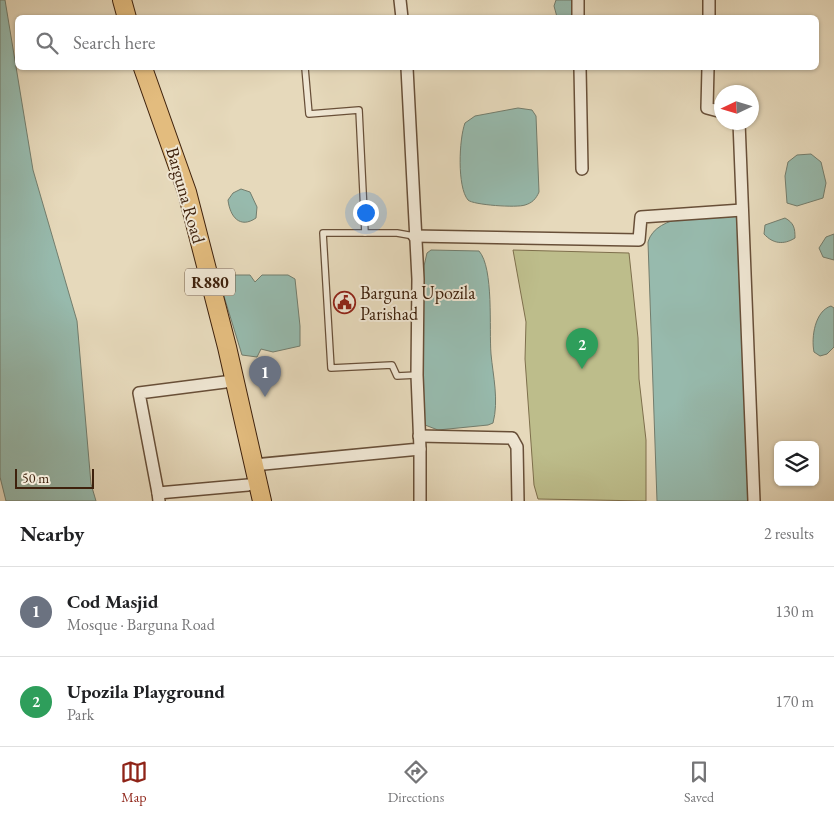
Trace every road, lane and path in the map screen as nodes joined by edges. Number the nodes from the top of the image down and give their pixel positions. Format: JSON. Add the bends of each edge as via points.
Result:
{"nodes":[{"id":1,"x":112,"y":0,"type":"edge"},
{"id":2,"x":122,"y":0,"type":"edge"},
{"id":3,"x":400,"y":0,"type":"edge"},
{"id":4,"x":578,"y":0,"type":"edge"},
{"id":5,"x":709,"y":0,"type":"edge"},
{"id":6,"x":116,"y":15,"type":"edge"},
{"id":7,"x":126,"y":15,"type":"edge"},
{"id":8,"x":402,"y":15,"type":"edge"},
{"id":9,"x":578,"y":15,"type":"edge"},
{"id":10,"x":709,"y":15,"type":"edge"},
{"id":11,"x":135,"y":70,"type":"edge"},
{"id":12,"x":144,"y":70,"type":"edge"},
{"id":13,"x":305,"y":70,"type":"edge"},
{"id":14,"x":407,"y":70,"type":"edge"},
{"id":15,"x":580,"y":70,"type":"edge"},
{"id":16,"x":708,"y":70,"type":"edge"},
{"id":17,"x":714,"y":110,"type":"edge"},
{"id":18,"x":739,"y":130,"type":"edge"},
{"id":19,"x":582,"y":170,"type":"dead end"},
{"id":20,"x":742,"y":210,"type":"junction"},
{"id":21,"x":365,"y":233,"type":"junction"},
{"id":22,"x":414,"y":236,"type":"junction"},
{"id":23,"x":417,"y":374,"type":"junction"},
{"id":24,"x":225,"y":382,"type":"junction"},
{"id":25,"x":419,"y":436,"type":"junction"},
{"id":26,"x":420,"y":449,"type":"junction"},
{"id":27,"x":253,"y":465,"type":"junction"},
{"id":28,"x":250,"y":493,"type":"edge"},
{"id":29,"x":158,"y":497,"type":"edge"},
{"id":30,"x":262,"y":501,"type":"edge"},
{"id":31,"x":420,"y":501,"type":"edge"},
{"id":32,"x":518,"y":501,"type":"edge"},
{"id":33,"x":754,"y":501,"type":"edge"}],
"edges":[{"from":1,"to":6,"type":"main road"},
{"from":2,"to":7,"type":"main road"},
{"from":3,"to":8,"type":"street"},
{"from":4,"to":9,"type":"street"},
{"from":5,"to":10,"type":"street"},
{"from":11,"to":24,"type":"main road","name":"Barguna Road","number":"R880","via":[[187,224]]},
{"from":12,"to":27,"type":"main road","name":"Barguna Road","number":"R880","via":[[187,192]]},
{"from":13,"to":21,"type":"lane","via":[[309,114],[359,110]]},
{"from":14,"to":22,"type":"street"},
{"from":15,"to":19,"type":"street"},
{"from":16,"to":17,"type":"street","via":[[707,108]]},
{"from":18,"to":20,"type":"street"},
{"from":20,"to":22,"type":"street","via":[[641,217],[639,240]]},
{"from":20,"to":33,"type":"street"},
{"from":21,"to":22,"type":"lane"},
{"from":21,"to":23,"type":"lane","via":[[323,233],[331,368],[392,364],[397,376]]},
{"from":22,"to":23,"type":"street","via":[[418,279]]},
{"from":23,"to":25,"type":"street"},
{"from":24,"to":28,"type":"main road","name":"Barguna Road","number":"R880"},
{"from":24,"to":29,"type":"street","via":[[139,392]]},
{"from":25,"to":26,"type":"street"},
{"from":25,"to":32,"type":"street","via":[[512,438],[517,447]]},
{"from":26,"to":27,"type":"street"},
{"from":26,"to":31,"type":"street"},
{"from":27,"to":30,"type":"main road","name":"Barguna Road","number":"R880"},
{"from":28,"to":29,"type":"street"}]}
